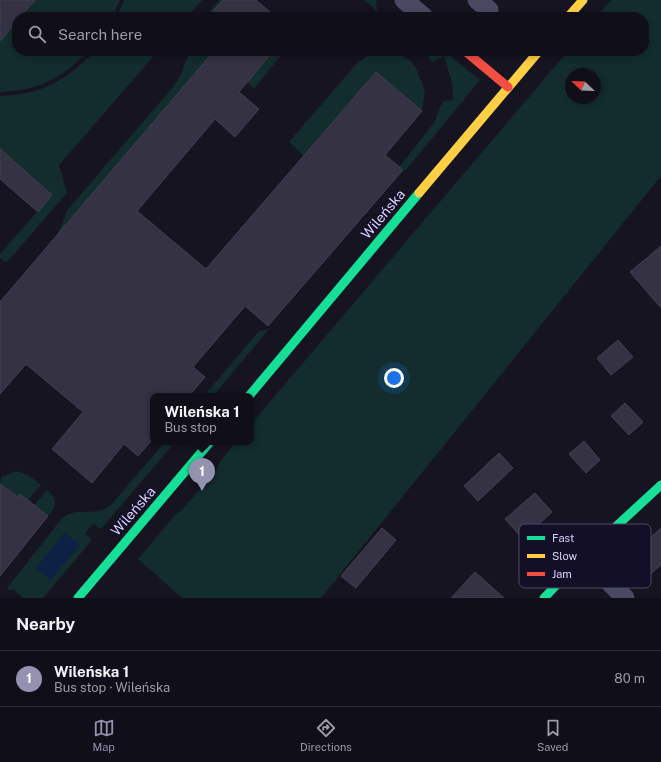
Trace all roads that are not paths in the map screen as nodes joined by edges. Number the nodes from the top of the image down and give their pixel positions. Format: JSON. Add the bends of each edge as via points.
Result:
{"nodes":[{"id":1,"x":404,"y":0,"type":"edge"},
{"id":2,"x":583,"y":0,"type":"edge"},
{"id":3,"x":418,"y":12,"type":"edge"},
{"id":4,"x":572,"y":12,"type":"edge"},
{"id":5,"x":471,"y":56,"type":"edge"},
{"id":6,"x":535,"y":56,"type":"edge"},
{"id":7,"x":508,"y":87,"type":"junction"},
{"id":8,"x":252,"y":393,"type":"edge"},
{"id":9,"x":207,"y":445,"type":"edge"},
{"id":10,"x":661,"y":485,"type":"edge"},
{"id":11,"x":619,"y":524,"type":"edge"},
{"id":12,"x":554,"y":588,"type":"edge"},
{"id":13,"x":615,"y":588,"type":"edge"},
{"id":14,"x":78,"y":598,"type":"edge"},
{"id":15,"x":544,"y":598,"type":"edge"},
{"id":16,"x":625,"y":598,"type":"edge"}],
"edges":[{"from":1,"to":3,"type":"street"},
{"from":2,"to":4,"type":"street"},
{"from":5,"to":7,"type":"street"},
{"from":6,"to":7,"type":"street","name":"Wileńska"},
{"from":7,"to":8,"type":"street","name":"Wileńska"},
{"from":9,"to":14,"type":"street","name":"Wileńska"},
{"from":10,"to":11,"type":"street"},
{"from":12,"to":15,"type":"street"},
{"from":13,"to":16,"type":"street"}]}
